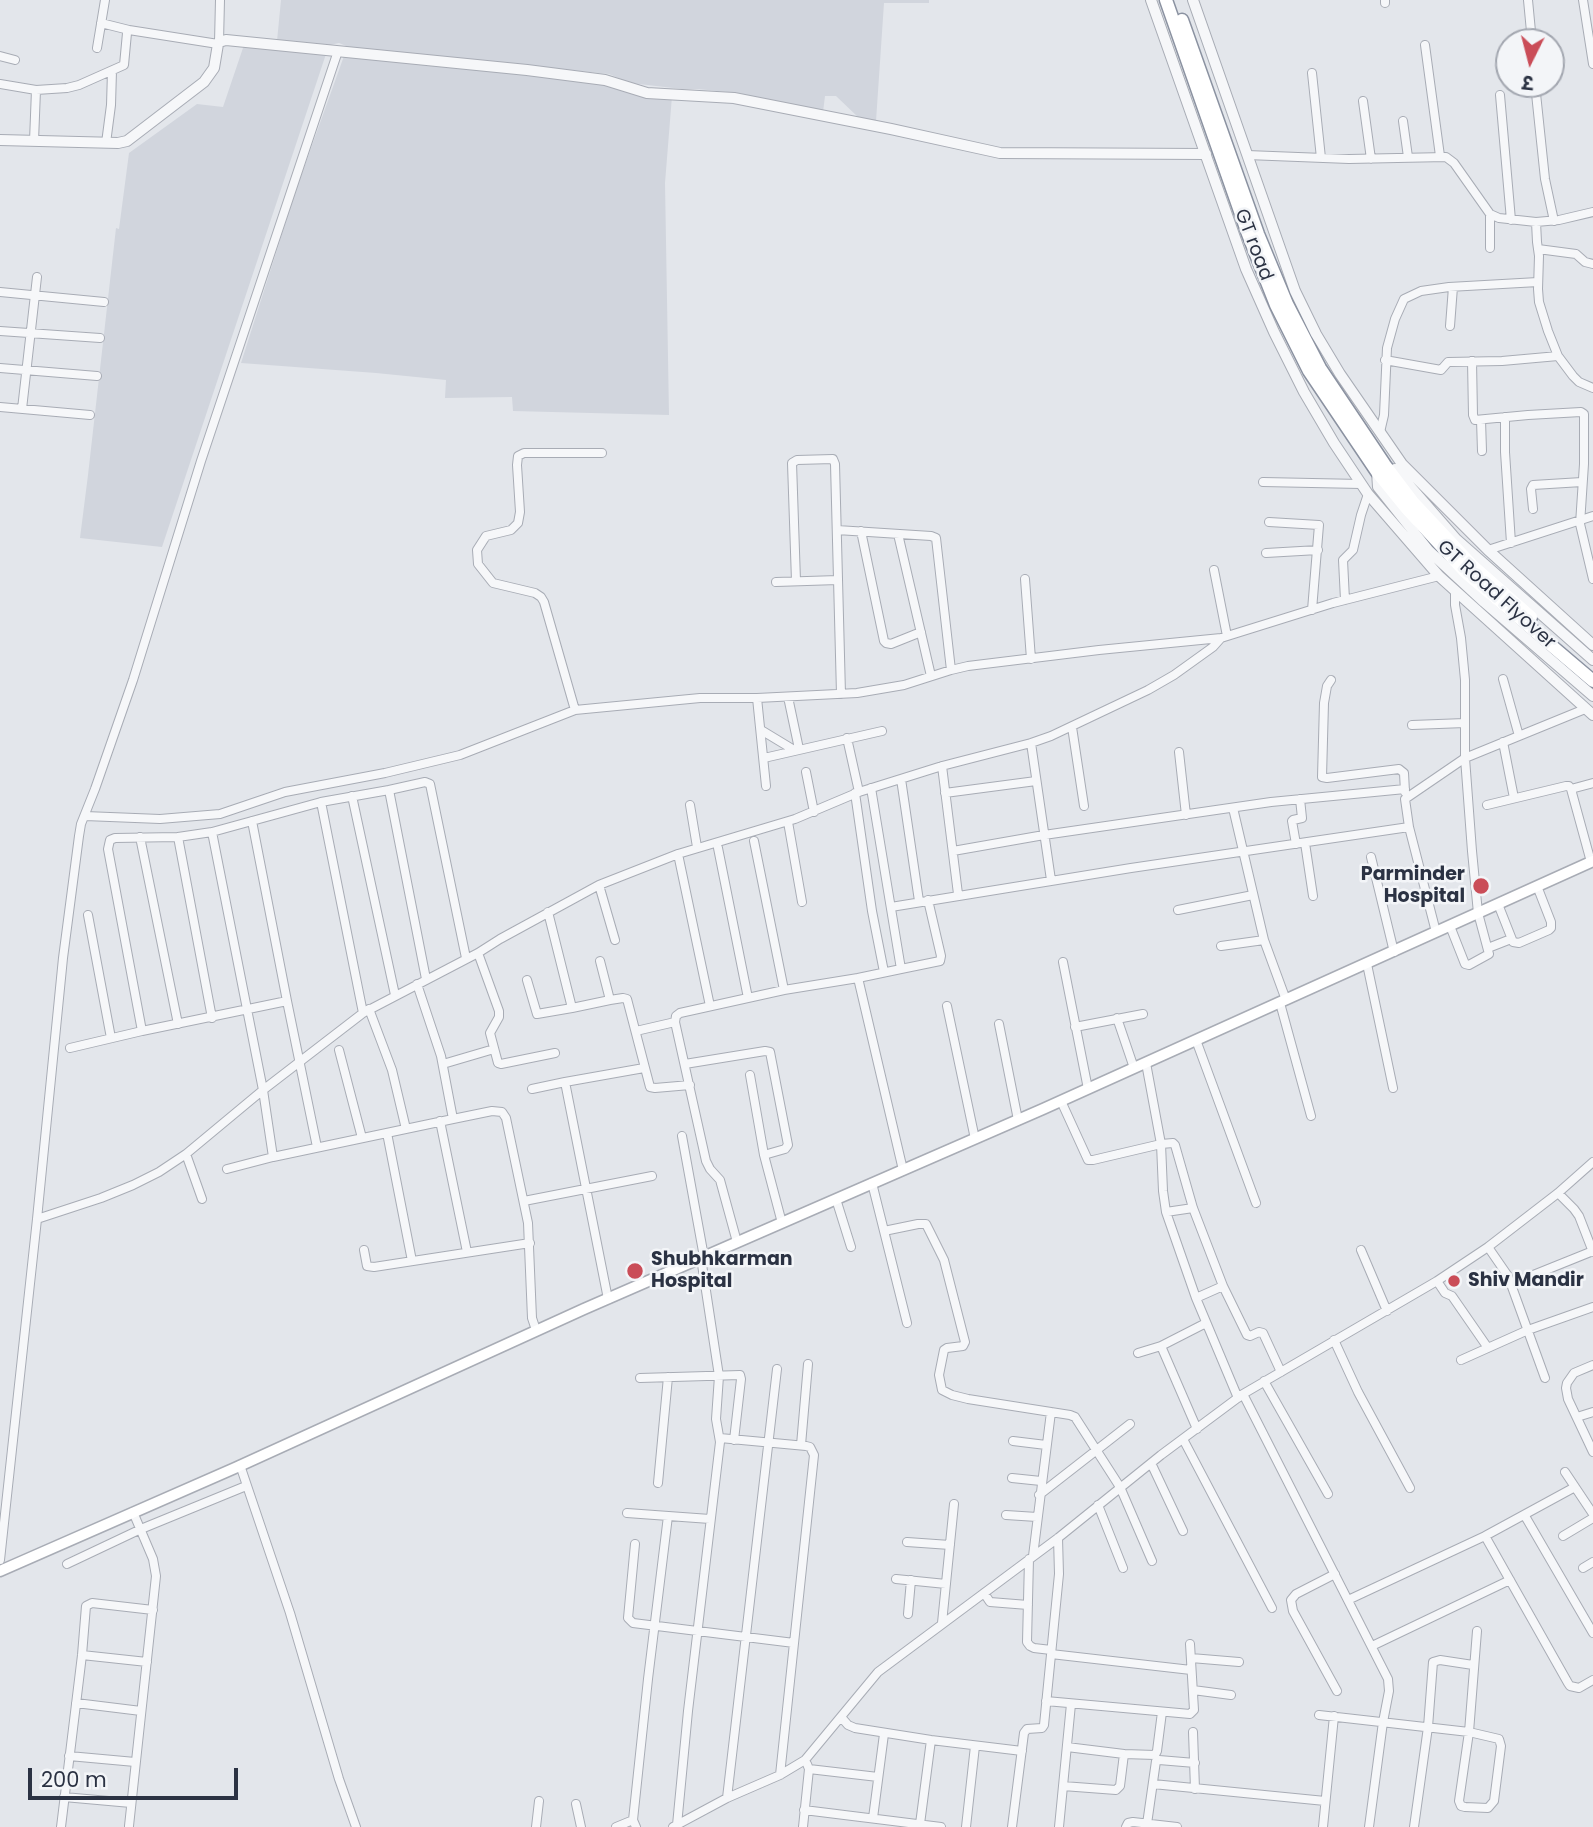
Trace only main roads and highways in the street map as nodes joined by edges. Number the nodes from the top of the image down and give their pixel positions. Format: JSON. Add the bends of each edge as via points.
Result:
{"nodes":[{"id":1,"x":1166,"y":0,"type":"edge"},
{"id":2,"x":1175,"y":0,"type":"edge"},
{"id":3,"x":1381,"y":468,"type":"junction"},
{"id":4,"x":1592,"y":672,"type":"edge"},
{"id":5,"x":1592,"y":862,"type":"edge"},
{"id":6,"x":0,"y":1571,"type":"edge"}],
"edges":[{"from":1,"to":3,"type":"highway","name":"GT road","via":[[1276,305],[1309,371]]},
{"from":2,"to":3,"type":"highway","name":"GT road","via":[[1287,304]]},
{"from":3,"to":4,"type":"highway","name":"GT Road Flyover","via":[[1407,509],[1466,573]]},
{"from":5,"to":6,"type":"main road"}]}
